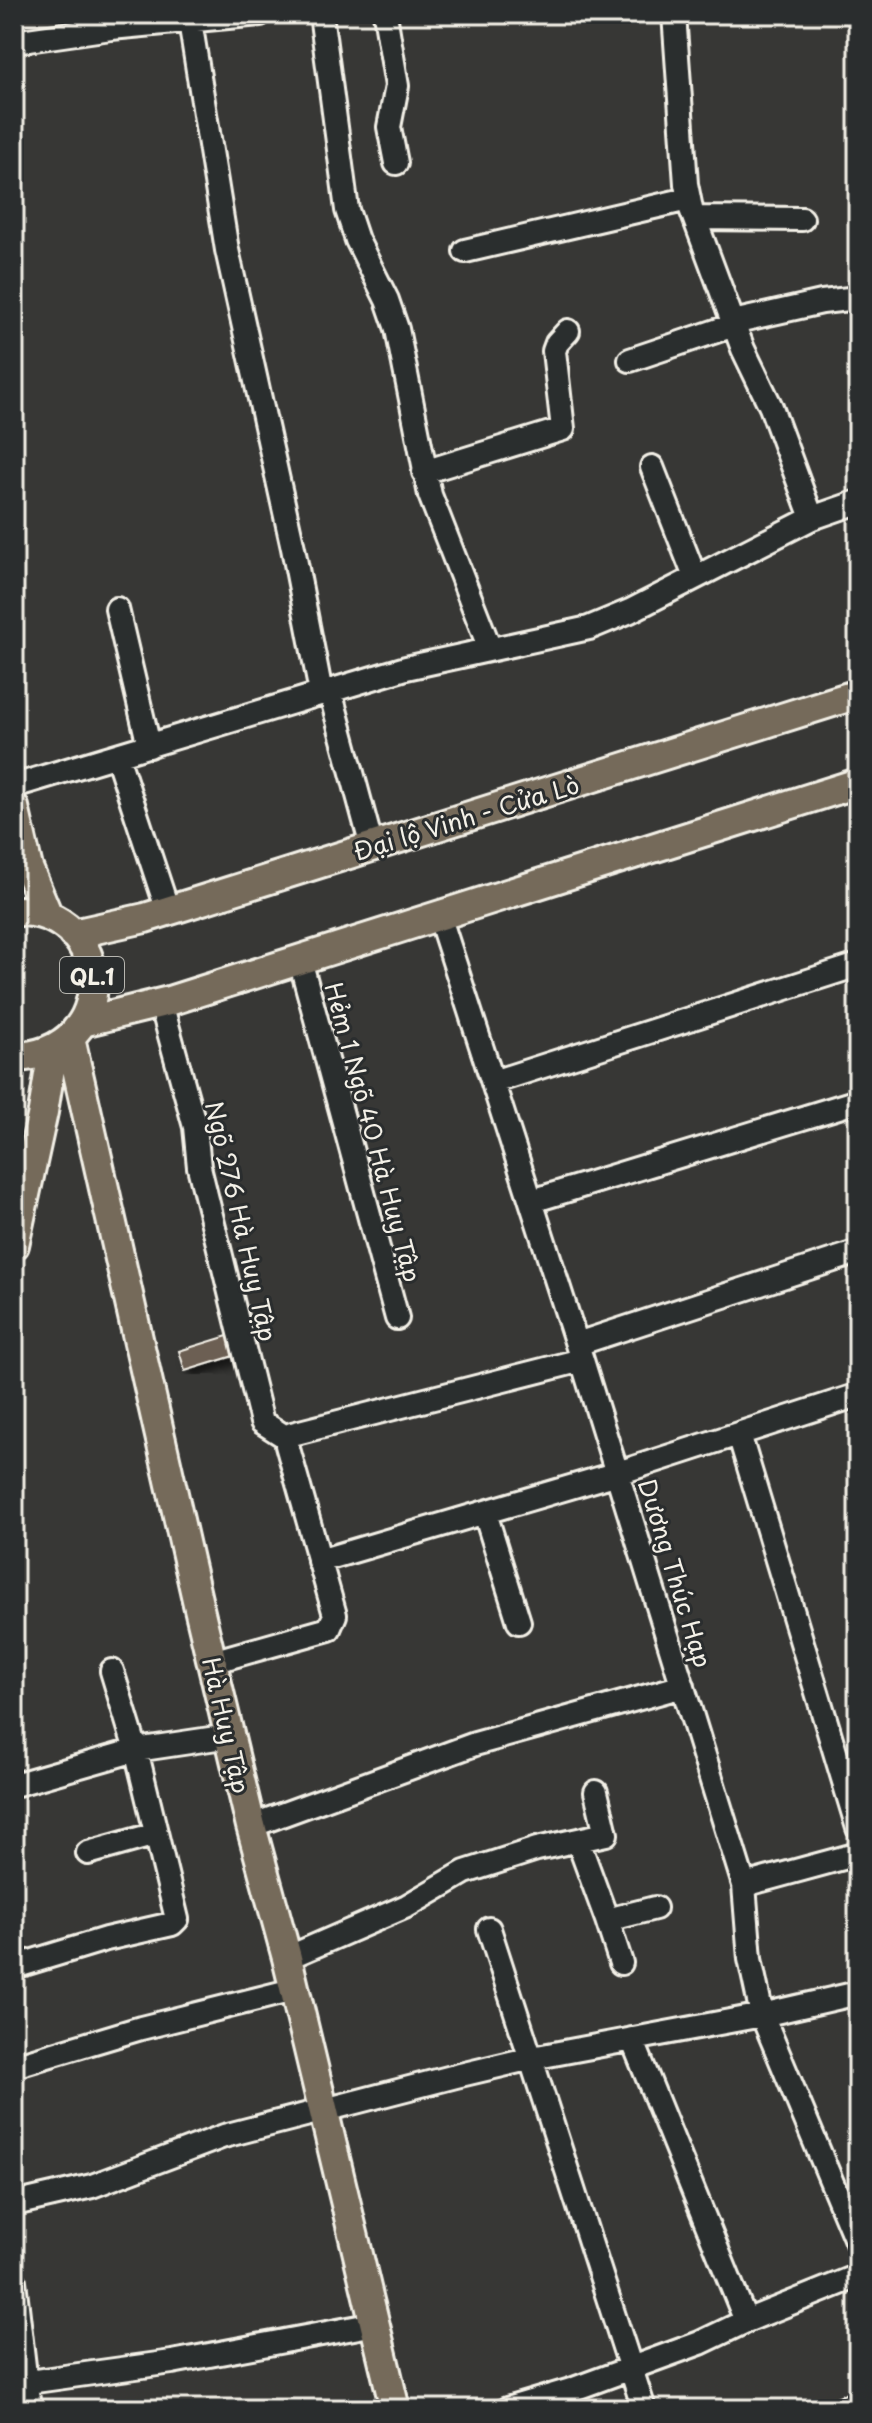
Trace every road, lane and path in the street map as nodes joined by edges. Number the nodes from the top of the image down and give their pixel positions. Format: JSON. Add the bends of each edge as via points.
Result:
{"nodes":[{"id":1,"x":260,"y":14,"type":"edge"},
{"id":2,"x":321,"y":14,"type":"edge"},
{"id":3,"x":385,"y":14,"type":"edge"},
{"id":4,"x":674,"y":14,"type":"edge"},
{"id":5,"x":109,"y":21,"type":"edge"},
{"id":6,"x":190,"y":21,"type":"junction"},
{"id":7,"x":14,"y":42,"type":"edge"},
{"id":8,"x":396,"y":163,"type":"dead end"},
{"id":9,"x":691,"y":209,"type":"junction"},
{"id":10,"x":802,"y":219,"type":"dead end"},
{"id":11,"x":465,"y":251,"type":"dead end"},
{"id":12,"x":858,"y":298,"type":"edge"},
{"id":13,"x":734,"y":323,"type":"junction"},
{"id":14,"x":568,"y":331,"type":"dead end"},
{"id":15,"x":630,"y":360,"type":"dead end"},
{"id":16,"x":652,"y":467,"type":"dead end"},
{"id":17,"x":424,"y":472,"type":"junction"},
{"id":18,"x":858,"y":502,"type":"edge"},
{"id":19,"x":812,"y":518,"type":"junction"},
{"id":20,"x":695,"y":577,"type":"junction"},
{"id":21,"x":117,"y":609,"type":"dead end"},
{"id":22,"x":490,"y":649,"type":"junction"},
{"id":23,"x":325,"y":692,"type":"junction"},
{"id":24,"x":858,"y":694,"type":"edge"},
{"id":25,"x":149,"y":746,"type":"junction"},
{"id":26,"x":117,"y":756,"type":"junction"},
{"id":27,"x":858,"y":783,"type":"edge"},
{"id":28,"x":14,"y":786,"type":"edge"},
{"id":29,"x":14,"y":807,"type":"edge"},
{"id":30,"x":372,"y":847,"type":"junction"},
{"id":31,"x":14,"y":911,"type":"edge"},
{"id":32,"x":168,"y":911,"type":"junction"},
{"id":33,"x":439,"y":915,"type":"junction"},
{"id":34,"x":48,"y":916,"type":"junction"},
{"id":35,"x":73,"y":934,"type":"junction"},
{"id":36,"x":300,"y":960,"type":"junction"},
{"id":37,"x":858,"y":965,"type":"edge"},
{"id":38,"x":161,"y":1003,"type":"junction"},
{"id":39,"x":69,"y":1037,"type":"junction"},
{"id":40,"x":14,"y":1057,"type":"edge"},
{"id":41,"x":493,"y":1082,"type":"junction"},
{"id":42,"x":858,"y":1101,"type":"edge"},
{"id":43,"x":532,"y":1201,"type":"junction"},
{"id":44,"x":14,"y":1245,"type":"edge"},
{"id":45,"x":858,"y":1252,"type":"edge"},
{"id":46,"x":397,"y":1318,"type":"dead end"},
{"id":47,"x":580,"y":1352,"type":"junction"},
{"id":48,"x":858,"y":1395,"type":"edge"},
{"id":49,"x":739,"y":1434,"type":"junction"},
{"id":50,"x":287,"y":1438,"type":"junction"},
{"id":51,"x":618,"y":1473,"type":"junction"},
{"id":52,"x":485,"y":1513,"type":"junction"},
{"id":53,"x":319,"y":1561,"type":"junction"},
{"id":54,"x":519,"y":1622,"type":"dead end"},
{"id":55,"x":212,"y":1662,"type":"junction"},
{"id":56,"x":112,"y":1671,"type":"dead end"},
{"id":57,"x":683,"y":1686,"type":"junction"},
{"id":58,"x":230,"y":1736,"type":"junction"},
{"id":59,"x":136,"y":1750,"type":"junction"},
{"id":60,"x":14,"y":1785,"type":"edge"},
{"id":61,"x":596,"y":1792,"type":"dead end"},
{"id":62,"x":251,"y":1826,"type":"junction"},
{"id":63,"x":858,"y":1828,"type":"edge"},
{"id":64,"x":156,"y":1834,"type":"junction"},
{"id":65,"x":578,"y":1841,"type":"junction"},
{"id":66,"x":88,"y":1853,"type":"dead end"},
{"id":67,"x":858,"y":1854,"type":"edge"},
{"id":68,"x":744,"y":1885,"type":"junction"},
{"id":69,"x":655,"y":1908,"type":"dead end"},
{"id":70,"x":607,"y":1920,"type":"junction"},
{"id":71,"x":489,"y":1929,"type":"dead end"},
{"id":72,"x":287,"y":1958,"type":"junction"},
{"id":73,"x":621,"y":1963,"type":"dead end"},
{"id":74,"x":14,"y":1967,"type":"edge"},
{"id":75,"x":293,"y":1990,"type":"junction"},
{"id":76,"x":858,"y":1993,"type":"edge"},
{"id":77,"x":762,"y":2015,"type":"junction"},
{"id":78,"x":632,"y":2039,"type":"junction"},
{"id":79,"x":532,"y":2058,"type":"junction"},
{"id":80,"x":14,"y":2066,"type":"edge"},
{"id":81,"x":322,"y":2111,"type":"junction"},
{"id":82,"x":14,"y":2204,"type":"edge"},
{"id":83,"x":858,"y":2245,"type":"edge"},
{"id":84,"x":858,"y":2276,"type":"edge"},
{"id":85,"x":14,"y":2281,"type":"edge"},
{"id":86,"x":746,"y":2321,"type":"junction"},
{"id":87,"x":375,"y":2324,"type":"junction"},
{"id":88,"x":630,"y":2368,"type":"junction"},
{"id":89,"x":20,"y":2383,"type":"edge"},
{"id":90,"x":858,"y":2402,"type":"edge"},
{"id":91,"x":29,"y":2409,"type":"edge"},
{"id":92,"x":395,"y":2409,"type":"edge"},
{"id":93,"x":507,"y":2409,"type":"edge"},
{"id":94,"x":644,"y":2409,"type":"edge"},
{"id":95,"x":841,"y":2409,"type":"edge"}],
"edges":[{"from":1,"to":6,"type":"street"},
{"from":2,"to":17,"type":"street","via":[[347,210],[397,329]]},
{"from":3,"to":8,"type":"street","via":[[397,86],[389,127]]},
{"from":4,"to":9,"type":"street"},
{"from":5,"to":6,"type":"street"},
{"from":5,"to":7,"type":"street"},
{"from":6,"to":23,"type":"street","via":[[227,250]]},
{"from":9,"to":10,"type":"street"},
{"from":9,"to":11,"type":"street"},
{"from":9,"to":13,"type":"street"},
{"from":12,"to":13,"type":"street"},
{"from":13,"to":15,"type":"street"},
{"from":13,"to":19,"type":"street"},
{"from":14,"to":17,"type":"street","via":[[554,351],[563,429]]},
{"from":16,"to":20,"type":"street"},
{"from":17,"to":22,"type":"street"},
{"from":18,"to":19,"type":"street"},
{"from":19,"to":20,"type":"street"},
{"from":20,"to":22,"type":"street","via":[[589,628]]},
{"from":21,"to":25,"type":"street"},
{"from":22,"to":23,"type":"street"},
{"from":23,"to":25,"type":"street"},
{"from":23,"to":30,"type":"street"},
{"from":24,"to":30,"type":"main road","name":"Đại lộ Vinh - Cửa Lò"},
{"from":25,"to":26,"type":"street"},
{"from":26,"to":28,"type":"street"},
{"from":26,"to":32,"type":"street"},
{"from":27,"to":33,"type":"main road"},
{"from":29,"to":34,"type":"main road","via":[[28,868]]},
{"from":30,"to":32,"type":"main road","name":"Đại lộ Vinh - Cửa Lò"},
{"from":31,"to":34,"type":"main road","number":"QL.1"},
{"from":32,"to":35,"type":"main road","name":"Đại lộ Vinh - Cửa Lò"},
{"from":33,"to":36,"type":"main road"},
{"from":33,"to":41,"type":"street","name":"Dương Thúc Hạp"},
{"from":34,"to":35,"type":"main road","number":"QL.1"},
{"from":35,"to":39,"type":"main road","number":"QL.1","via":[[90,961],[93,982],[91,1002]]},
{"from":36,"to":38,"type":"main road"},
{"from":36,"to":46,"type":"street","name":"Hẻm 1 Ngõ 40 Hà Huy Tập"},
{"from":37,"to":41,"type":"street"},
{"from":38,"to":39,"type":"main road"},
{"from":38,"to":50,"type":"street","name":"Ngõ 276 Hà Huy Tập","via":[[262,1422]]},
{"from":39,"to":40,"type":"main road","via":[[33,1057]]},
{"from":39,"to":44,"type":"main road","number":"QL.1","via":[[43,1112]]},
{"from":39,"to":55,"type":"main road","name":"Hà Huy Tập"},
{"from":41,"to":43,"type":"street","name":"Dương Thúc Hạp"},
{"from":42,"to":43,"type":"street"},
{"from":43,"to":47,"type":"street","name":"Dương Thúc Hạp"},
{"from":45,"to":47,"type":"street"},
{"from":47,"to":50,"type":"street"},
{"from":47,"to":51,"type":"street","name":"Dương Thúc Hạp"},
{"from":48,"to":49,"type":"street"},
{"from":49,"to":51,"type":"street"},
{"from":49,"to":63,"type":"street"},
{"from":50,"to":53,"type":"street"},
{"from":51,"to":52,"type":"street"},
{"from":51,"to":57,"type":"street","name":"Dương Thúc Hạp"},
{"from":52,"to":53,"type":"street"},
{"from":52,"to":54,"type":"street"},
{"from":53,"to":55,"type":"street","via":[[335,1615],[329,1629]]},
{"from":55,"to":58,"type":"main road","name":"Hà Huy Tập"},
{"from":56,"to":59,"type":"street"},
{"from":57,"to":62,"type":"street","via":[[475,1744]]},
{"from":57,"to":68,"type":"street","name":"Dương Thúc Hạp"},
{"from":58,"to":59,"type":"street"},
{"from":58,"to":62,"type":"main road","name":"Hà Huy Tập"},
{"from":59,"to":60,"type":"street"},
{"from":59,"to":64,"type":"street"},
{"from":61,"to":65,"type":"street","via":[[606,1834]]},
{"from":62,"to":72,"type":"main road","name":"Hà Huy Tập"},
{"from":64,"to":66,"type":"street"},
{"from":64,"to":74,"type":"street","via":[[177,1919],[172,1924]]},
{"from":65,"to":70,"type":"street"},
{"from":65,"to":72,"type":"street","via":[[465,1872],[407,1906]]},
{"from":67,"to":68,"type":"street"},
{"from":68,"to":77,"type":"street","name":"Dương Thúc Hạp","via":[[750,1959]]},
{"from":69,"to":70,"type":"street"},
{"from":70,"to":73,"type":"street"},
{"from":71,"to":79,"type":"street"},
{"from":72,"to":75,"type":"main road","name":"Hà Huy Tập"},
{"from":75,"to":80,"type":"street"},
{"from":75,"to":81,"type":"main road","name":"Hà Huy Tập"},
{"from":76,"to":77,"type":"street"},
{"from":77,"to":78,"type":"street"},
{"from":77,"to":83,"type":"street","name":"Dương Thúc Hạp"},
{"from":78,"to":79,"type":"street"},
{"from":78,"to":86,"type":"street"},
{"from":79,"to":81,"type":"street"},
{"from":79,"to":88,"type":"street"},
{"from":81,"to":82,"type":"street","via":[[212,2140],[92,2186]]},
{"from":81,"to":87,"type":"main road","name":"Hà Huy Tập"},
{"from":84,"to":86,"type":"street"},
{"from":85,"to":89,"type":"street"},
{"from":86,"to":88,"type":"street"},
{"from":87,"to":89,"type":"street","via":[[172,2362]]},
{"from":87,"to":92,"type":"main road","name":"Hà Huy Tập"},
{"from":88,"to":93,"type":"street"},
{"from":88,"to":94,"type":"street"},
{"from":89,"to":91,"type":"street"},
{"from":90,"to":95,"type":"street"}]}
